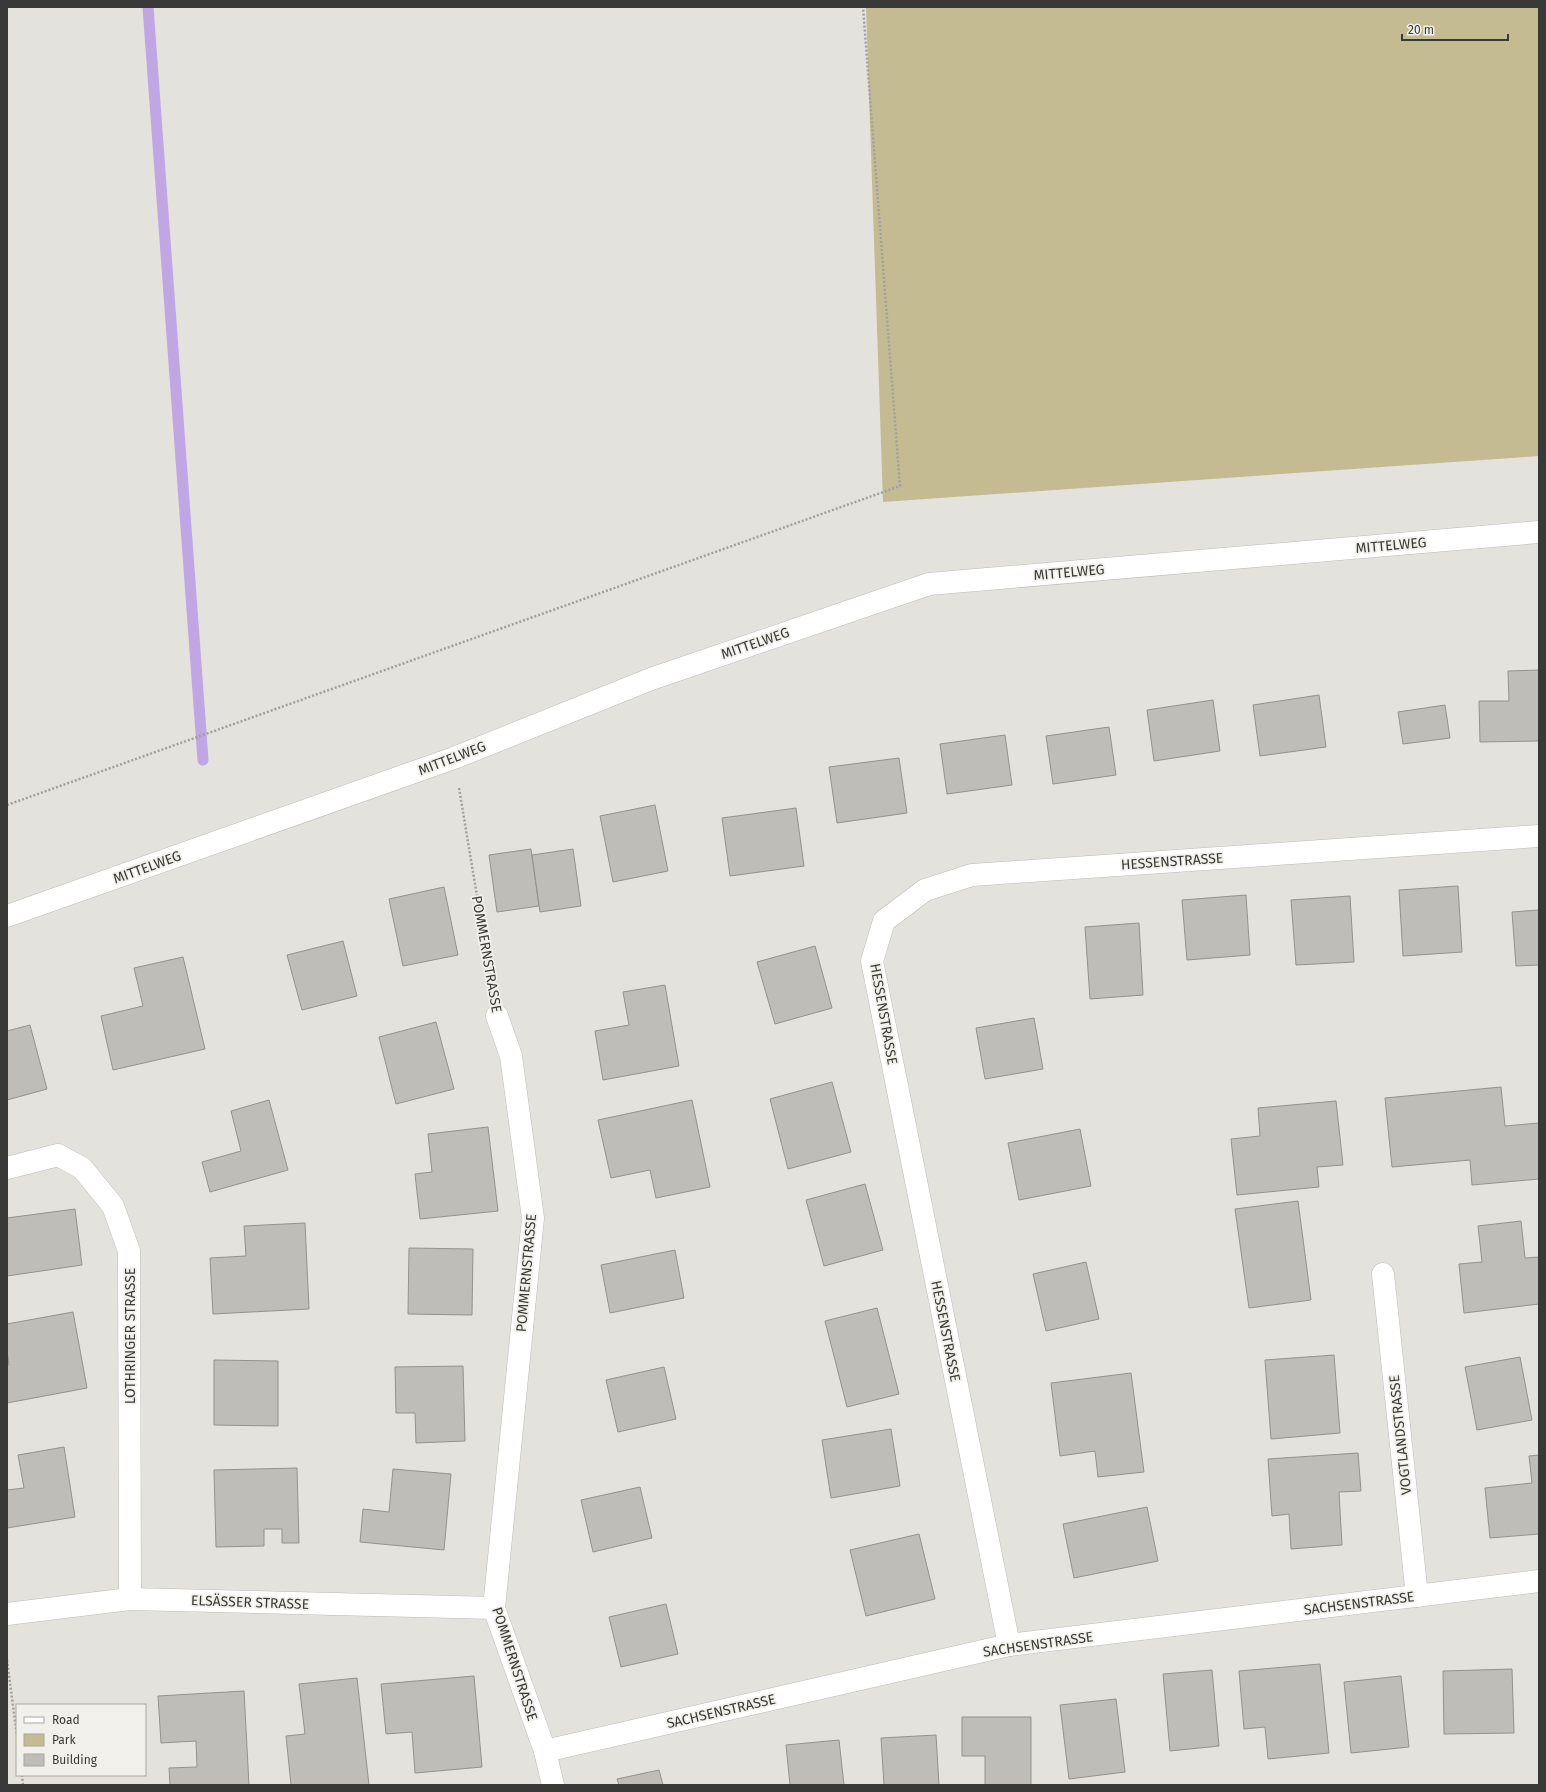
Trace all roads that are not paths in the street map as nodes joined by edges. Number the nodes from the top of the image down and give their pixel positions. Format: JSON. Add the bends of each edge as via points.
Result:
{"nodes":[{"id":1,"x":1539,"y":532,"type":"edge"},
{"id":2,"x":1539,"y":836,"type":"edge"},
{"id":3,"x":7,"y":916,"type":"edge"},
{"id":4,"x":497,"y":1016,"type":"road end"},
{"id":5,"x":7,"y":1168,"type":"edge"},
{"id":6,"x":1383,"y":1274,"type":"dead end"},
{"id":7,"x":1539,"y":1581,"type":"edge"},
{"id":8,"x":1417,"y":1596,"type":"junction"},
{"id":9,"x":130,"y":1599,"type":"junction"},
{"id":10,"x":494,"y":1608,"type":"junction"},
{"id":11,"x":7,"y":1614,"type":"edge"},
{"id":12,"x":1008,"y":1645,"type":"junction"},
{"id":13,"x":545,"y":1751,"type":"junction"},
{"id":14,"x":553,"y":1785,"type":"edge"}],
"edges":[{"from":1,"to":3,"type":"street","name":"MITTELWEG","via":[[929,584],[651,679],[454,758]]},
{"from":2,"to":12,"type":"street","name":"HESSENSTRASSE","via":[[972,875],[925,890],[884,920],[872,961]]},
{"from":4,"to":10,"type":"street","name":"POMMERNSTRASSE","via":[[511,1056],[532,1218]]},
{"from":5,"to":9,"type":"street","name":"LOTHRINGER STRASSE","via":[[58,1155],[82,1168],[113,1206],[129,1252]]},
{"from":6,"to":8,"type":"street","name":"VOGTLANDSTRASSE"},
{"from":7,"to":8,"type":"street","name":"SACHSENSTRASSE"},
{"from":8,"to":12,"type":"street","name":"SACHSENSTRASSE"},
{"from":9,"to":10,"type":"street","name":"ELSÄSSER STRASSE"},
{"from":9,"to":11,"type":"street","name":"ELSÄSSER STRASSE"},
{"from":10,"to":13,"type":"street","name":"POMMERNSTRASSE"},
{"from":12,"to":13,"type":"street","name":"SACHSENSTRASSE"},
{"from":13,"to":14,"type":"street","name":"POMMERNSTRASSE"}]}
